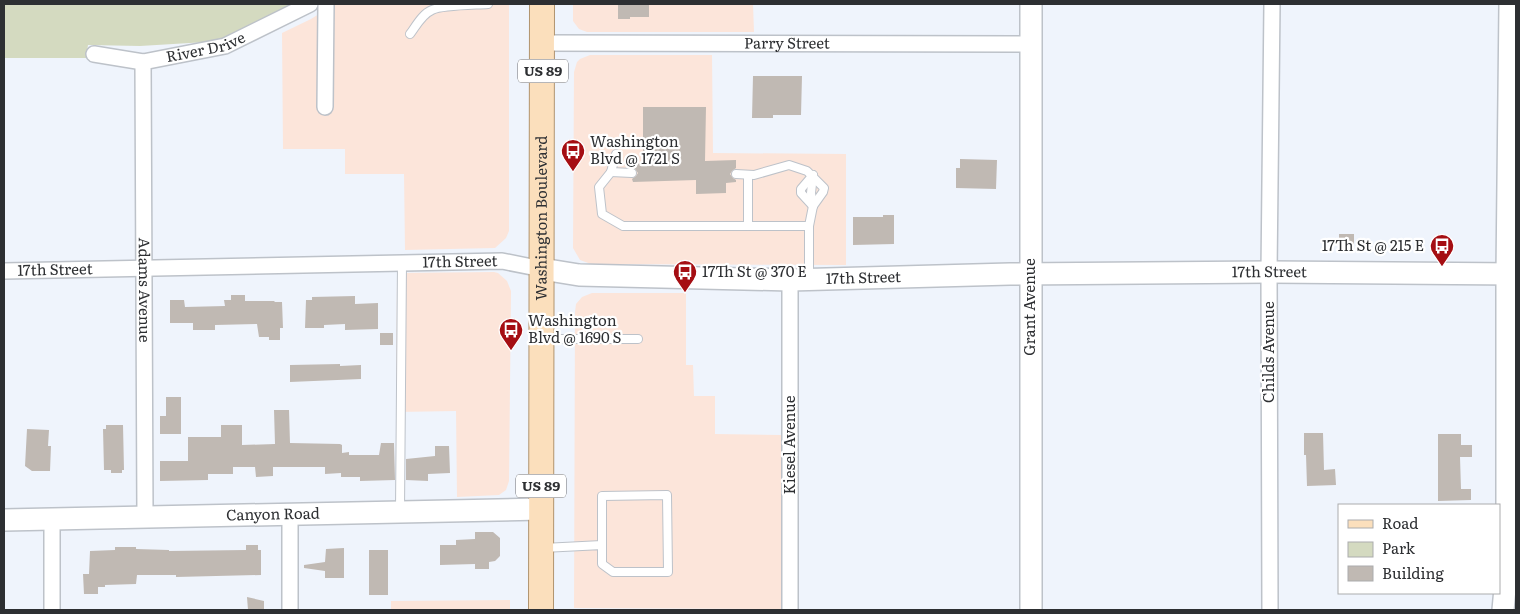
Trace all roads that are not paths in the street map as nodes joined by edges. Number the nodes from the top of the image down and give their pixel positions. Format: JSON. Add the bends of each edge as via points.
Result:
{"nodes":[{"id":1,"x":310,"y":4,"type":"edge"},
{"id":2,"x":326,"y":4,"type":"edge"},
{"id":3,"x":488,"y":4,"type":"edge"},
{"id":4,"x":542,"y":4,"type":"edge"},
{"id":5,"x":1031,"y":4,"type":"edge"},
{"id":6,"x":1272,"y":4,"type":"edge"},
{"id":7,"x":1510,"y":4,"type":"edge"},
{"id":8,"x":410,"y":34,"type":"dead end"},
{"id":9,"x":543,"y":43,"type":"junction"},
{"id":10,"x":1031,"y":44,"type":"junction"},
{"id":11,"x":94,"y":54,"type":"dead end"},
{"id":12,"x":143,"y":62,"type":"junction"},
{"id":13,"x":325,"y":108,"type":"dead end"},
{"id":14,"x":616,"y":154,"type":"dead end"},
{"id":15,"x":611,"y":172,"type":"junction"},
{"id":16,"x":632,"y":173,"type":"dead end"},
{"id":17,"x":736,"y":174,"type":"dead end"},
{"id":18,"x":748,"y":175,"type":"junction"},
{"id":19,"x":813,"y":175,"type":"junction"},
{"id":20,"x":813,"y":206,"type":"junction"},
{"id":21,"x":748,"y":226,"type":"junction"},
{"id":22,"x":809,"y":226,"type":"junction"},
{"id":23,"x":402,"y":263,"type":"junction"},
{"id":24,"x":145,"y":268,"type":"junction"},
{"id":25,"x":542,"y":269,"type":"junction"},
{"id":26,"x":4,"y":271,"type":"edge"},
{"id":27,"x":1269,"y":272,"type":"junction"},
{"id":28,"x":1030,"y":274,"type":"junction"},
{"id":29,"x":1512,"y":274,"type":"edge"},
{"id":30,"x":800,"y":279,"type":"junction"},
{"id":31,"x":541,"y":339,"type":"junction"},
{"id":32,"x":638,"y":340,"type":"dead end"},
{"id":33,"x":541,"y":509,"type":"junction"},
{"id":34,"x":400,"y":512,"type":"junction"},
{"id":35,"x":290,"y":514,"type":"junction"},
{"id":36,"x":145,"y":517,"type":"junction"},
{"id":37,"x":52,"y":519,"type":"junction"},
{"id":38,"x":4,"y":520,"type":"edge"},
{"id":39,"x":602,"y":545,"type":"junction"},
{"id":40,"x":541,"y":549,"type":"junction"},
{"id":41,"x":1506,"y":597,"type":"edge"},
{"id":42,"x":52,"y":610,"type":"edge"},
{"id":43,"x":290,"y":610,"type":"edge"},
{"id":44,"x":541,"y":610,"type":"edge"},
{"id":45,"x":790,"y":610,"type":"edge"},
{"id":46,"x":1030,"y":610,"type":"edge"},
{"id":47,"x":1270,"y":610,"type":"edge"}],
"edges":[{"from":1,"to":12,"type":"street","name":"River Drive","via":[[225,46]]},
{"from":2,"to":13,"type":"street"},
{"from":3,"to":8,"type":"lane","via":[[432,10],[422,17]]},
{"from":4,"to":9,"type":"main road","name":"Washington Boulevard","number":"US 89"},
{"from":5,"to":10,"type":"street","name":"Grant Avenue"},
{"from":6,"to":27,"type":"street","name":"Childs Avenue"},
{"from":7,"to":29,"type":"street"},
{"from":9,"to":10,"type":"street","name":"Parry Street"},
{"from":9,"to":25,"type":"main road","name":"Washington Boulevard","number":"US 89"},
{"from":10,"to":28,"type":"street","name":"Grant Avenue"},
{"from":11,"to":12,"type":"street","name":"River Drive"},
{"from":12,"to":24,"type":"street","name":"Adams Avenue"},
{"from":14,"to":15,"type":"lane"},
{"from":15,"to":16,"type":"lane"},
{"from":15,"to":21,"type":"lane","via":[[600,187],[602,214],[623,226]]},
{"from":17,"to":18,"type":"lane"},
{"from":18,"to":19,"type":"lane","via":[[789,165]]},
{"from":18,"to":21,"type":"lane"},
{"from":19,"to":20,"type":"lane","via":[[824,188]]},
{"from":19,"to":20,"type":"lane","via":[[801,189]]},
{"from":20,"to":22,"type":"lane"},
{"from":21,"to":22,"type":"lane"},
{"from":22,"to":30,"type":"lane"},
{"from":23,"to":24,"type":"street","name":"17th Street"},
{"from":23,"to":25,"type":"street","name":"17th Street","via":[[502,261]]},
{"from":23,"to":34,"type":"lane"},
{"from":24,"to":26,"type":"street","name":"17th Street"},
{"from":24,"to":36,"type":"street","name":"Adams Avenue"},
{"from":25,"to":30,"type":"street","name":"17th Street","via":[[579,275]]},
{"from":25,"to":31,"type":"main road","name":"Washington Boulevard","number":"US 89"},
{"from":27,"to":28,"type":"street","name":"17th Street"},
{"from":27,"to":29,"type":"street","name":"17th Street"},
{"from":27,"to":47,"type":"street","name":"Childs Avenue"},
{"from":28,"to":30,"type":"street","name":"17th Street"},
{"from":28,"to":46,"type":"street","name":"Grant Avenue"},
{"from":29,"to":41,"type":"street"},
{"from":30,"to":45,"type":"street","name":"Kiesel Avenue"},
{"from":31,"to":32,"type":"lane"},
{"from":31,"to":33,"type":"main road","name":"Washington Boulevard","number":"US 89"},
{"from":33,"to":34,"type":"street","name":"Canyon Road"},
{"from":33,"to":40,"type":"main road","name":"Washington Boulevard","number":"US 89"},
{"from":34,"to":35,"type":"street","name":"Canyon Road"},
{"from":35,"to":36,"type":"street","name":"Canyon Road"},
{"from":35,"to":43,"type":"street"},
{"from":36,"to":37,"type":"street","name":"Canyon Road"},
{"from":37,"to":38,"type":"street","name":"Canyon Road"},
{"from":37,"to":42,"type":"street"},
{"from":39,"to":39,"type":"lane","via":[[602,564],[613,572],[668,572],[667,495],[602,496]]},
{"from":39,"to":40,"type":"lane"},
{"from":40,"to":44,"type":"main road","name":"Washington Boulevard","number":"US 89"}]}
